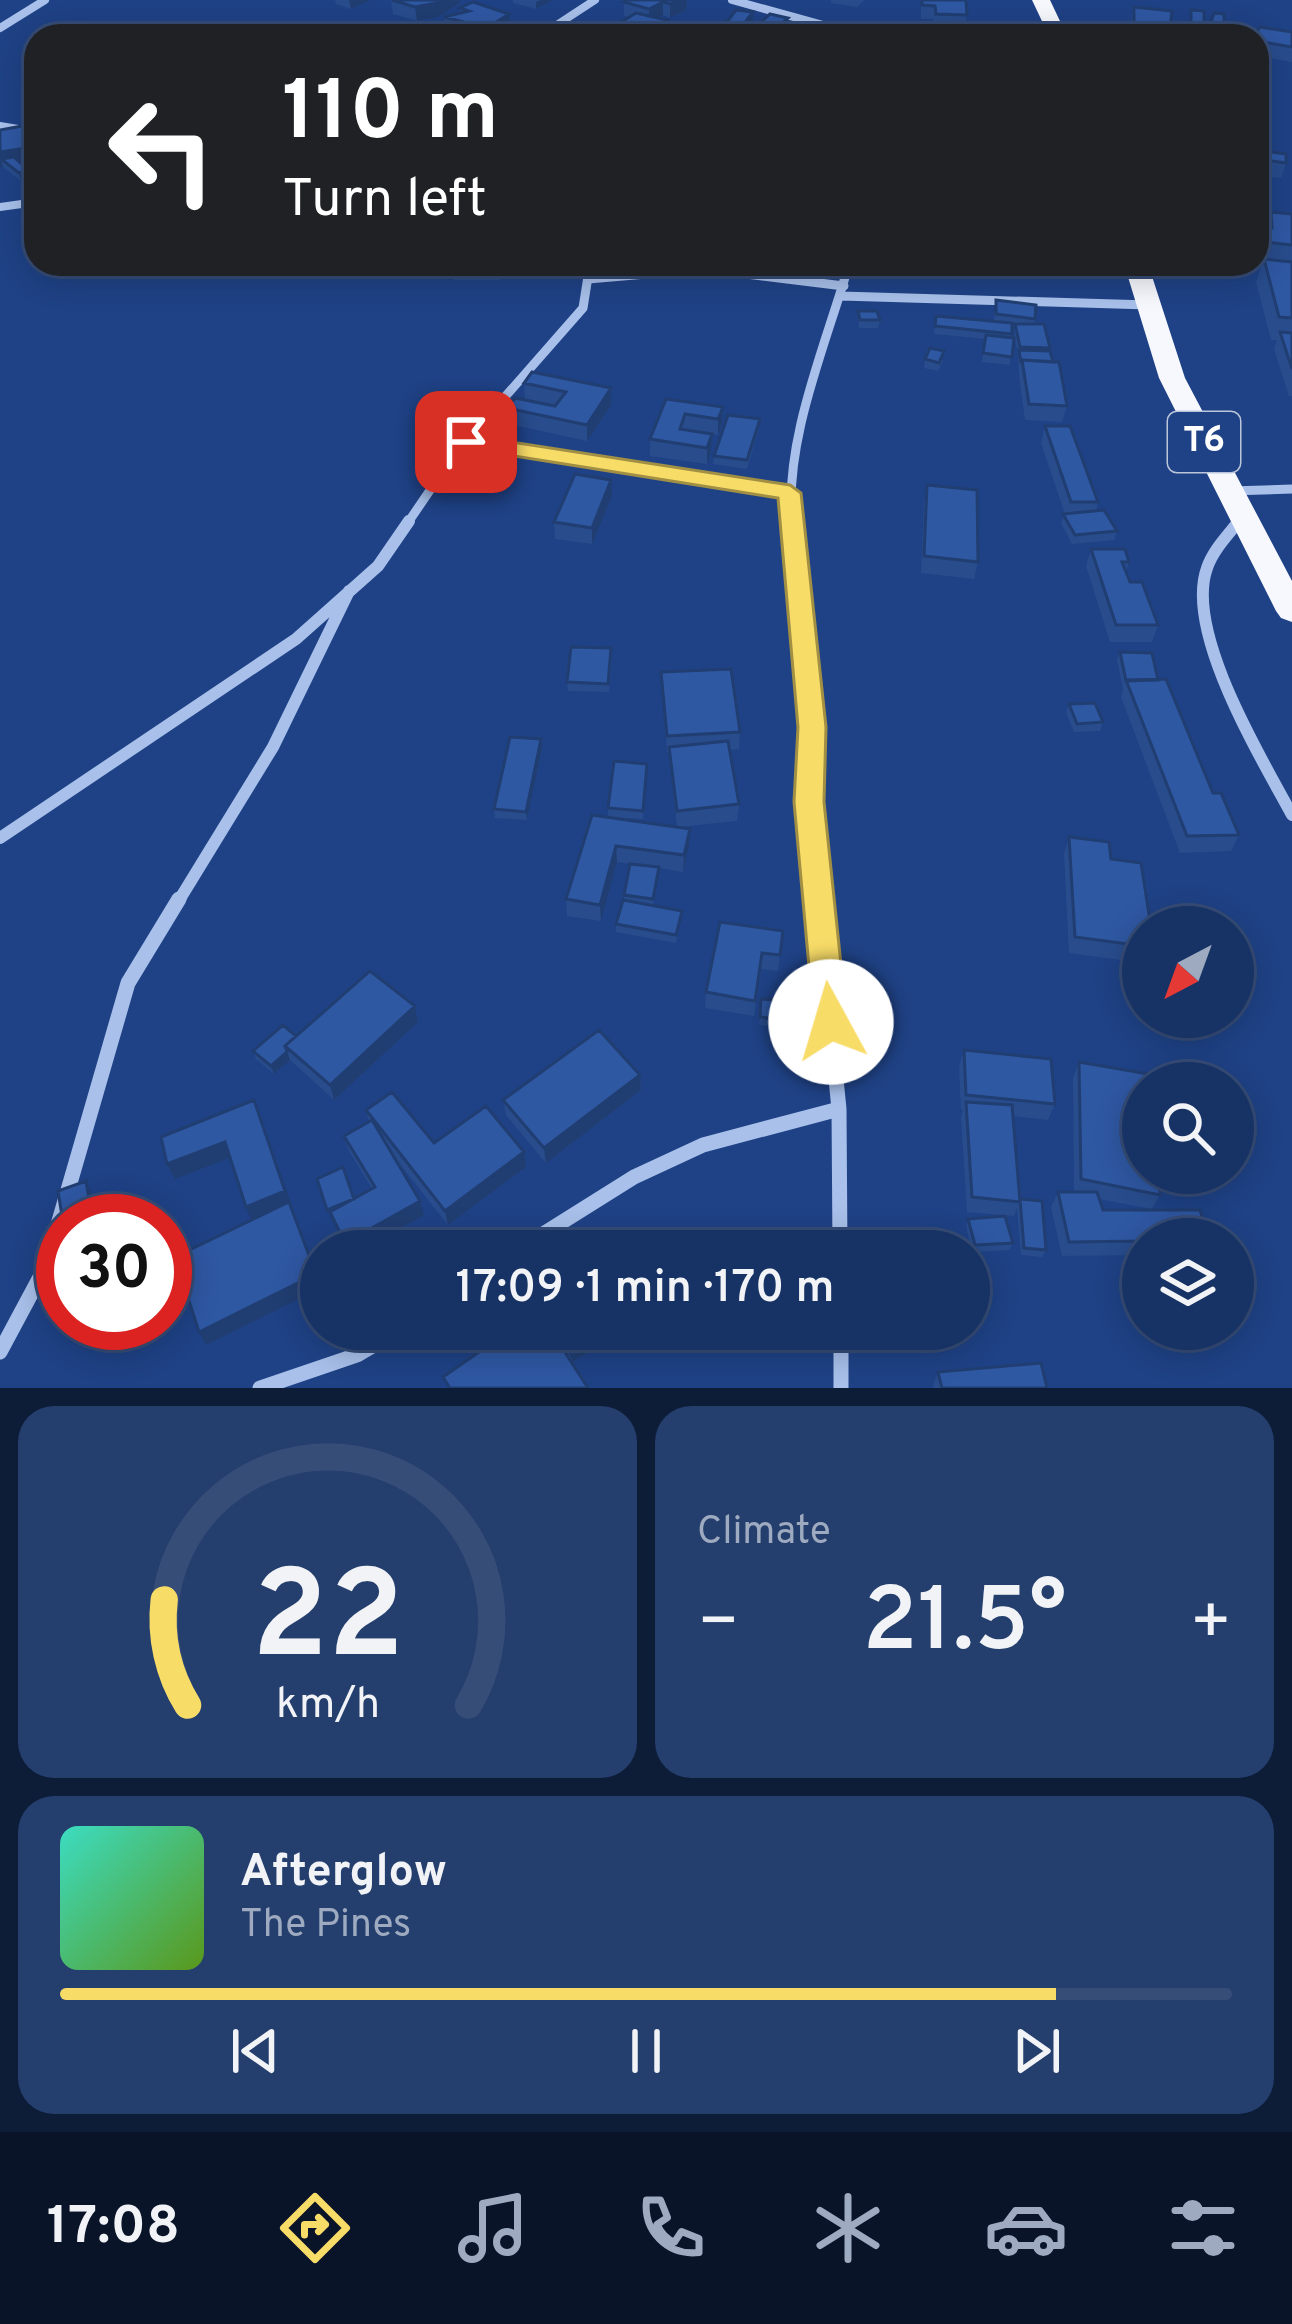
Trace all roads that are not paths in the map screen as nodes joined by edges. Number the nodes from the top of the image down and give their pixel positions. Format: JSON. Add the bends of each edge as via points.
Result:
{"nodes":[{"id":1,"x":45,"y":0,"type":"edge"},
{"id":2,"x":595,"y":0,"type":"edge"},
{"id":3,"x":732,"y":0,"type":"edge"},
{"id":4,"x":558,"y":24,"type":"edge"},
{"id":5,"x":819,"y":24,"type":"edge"},
{"id":6,"x":0,"y":28,"type":"edge"},
{"id":7,"x":588,"y":276,"type":"edge"},
{"id":8,"x":623,"y":276,"type":"edge"},
{"id":9,"x":749,"y":276,"type":"edge"},
{"id":10,"x":846,"y":276,"type":"edge"},
{"id":11,"x":1140,"y":276,"type":"edge"},
{"id":12,"x":588,"y":279,"type":"junction"},
{"id":13,"x":842,"y":291,"type":"junction"},
{"id":14,"x":1149,"y":305,"type":"junction"},
{"id":15,"x":466,"y":442,"type":"junction"},
{"id":16,"x":1292,"y":489,"type":"edge"},
{"id":17,"x":790,"y":493,"type":"junction"},
{"id":18,"x":1235,"y":504,"type":"junction"},
{"id":19,"x":350,"y":591,"type":"junction"},
{"id":20,"x":1292,"y":611,"type":"edge"},
{"id":21,"x":1292,"y":814,"type":"edge"},
{"id":22,"x":0,"y":838,"type":"edge"},
{"id":23,"x":839,"y":1109,"type":"junction"},
{"id":24,"x":549,"y":1230,"type":"edge"},
{"id":25,"x":840,"y":1230,"type":"edge"},
{"id":26,"x":365,"y":1350,"type":"edge"},
{"id":27,"x":841,"y":1350,"type":"edge"},
{"id":28,"x":0,"y":1352,"type":"edge"},
{"id":29,"x":260,"y":1388,"type":"edge"},
{"id":30,"x":841,"y":1388,"type":"edge"}],
"edges":[{"from":1,"to":6,"type":"street"},
{"from":2,"to":4,"type":"street"},
{"from":3,"to":5,"type":"street"},
{"from":7,"to":12,"type":"street"},
{"from":8,"to":12,"type":"street"},
{"from":9,"to":13,"type":"street"},
{"from":10,"to":13,"type":"street"},
{"from":11,"to":14,"type":"highway","number":"T6"},
{"from":12,"to":15,"type":"street","via":[[584,308]]},
{"from":13,"to":14,"type":"street"},
{"from":13,"to":17,"type":"street"},
{"from":14,"to":18,"type":"highway","number":"T6","via":[[1172,378]]},
{"from":15,"to":17,"type":"street"},
{"from":15,"to":19,"type":"street","via":[[378,566]]},
{"from":16,"to":18,"type":"street"},
{"from":17,"to":23,"type":"street"},
{"from":18,"to":20,"type":"highway","number":"T6"},
{"from":18,"to":21,"type":"street","via":[[1205,572],[1209,624],[1239,717]]},
{"from":19,"to":22,"type":"street","via":[[296,639]]},
{"from":19,"to":28,"type":"street","via":[[273,747],[128,983],[46,1266]]},
{"from":23,"to":24,"type":"street","via":[[703,1145]]},
{"from":23,"to":25,"type":"street"},
{"from":26,"to":29,"type":"street"},
{"from":27,"to":30,"type":"street"}]}
